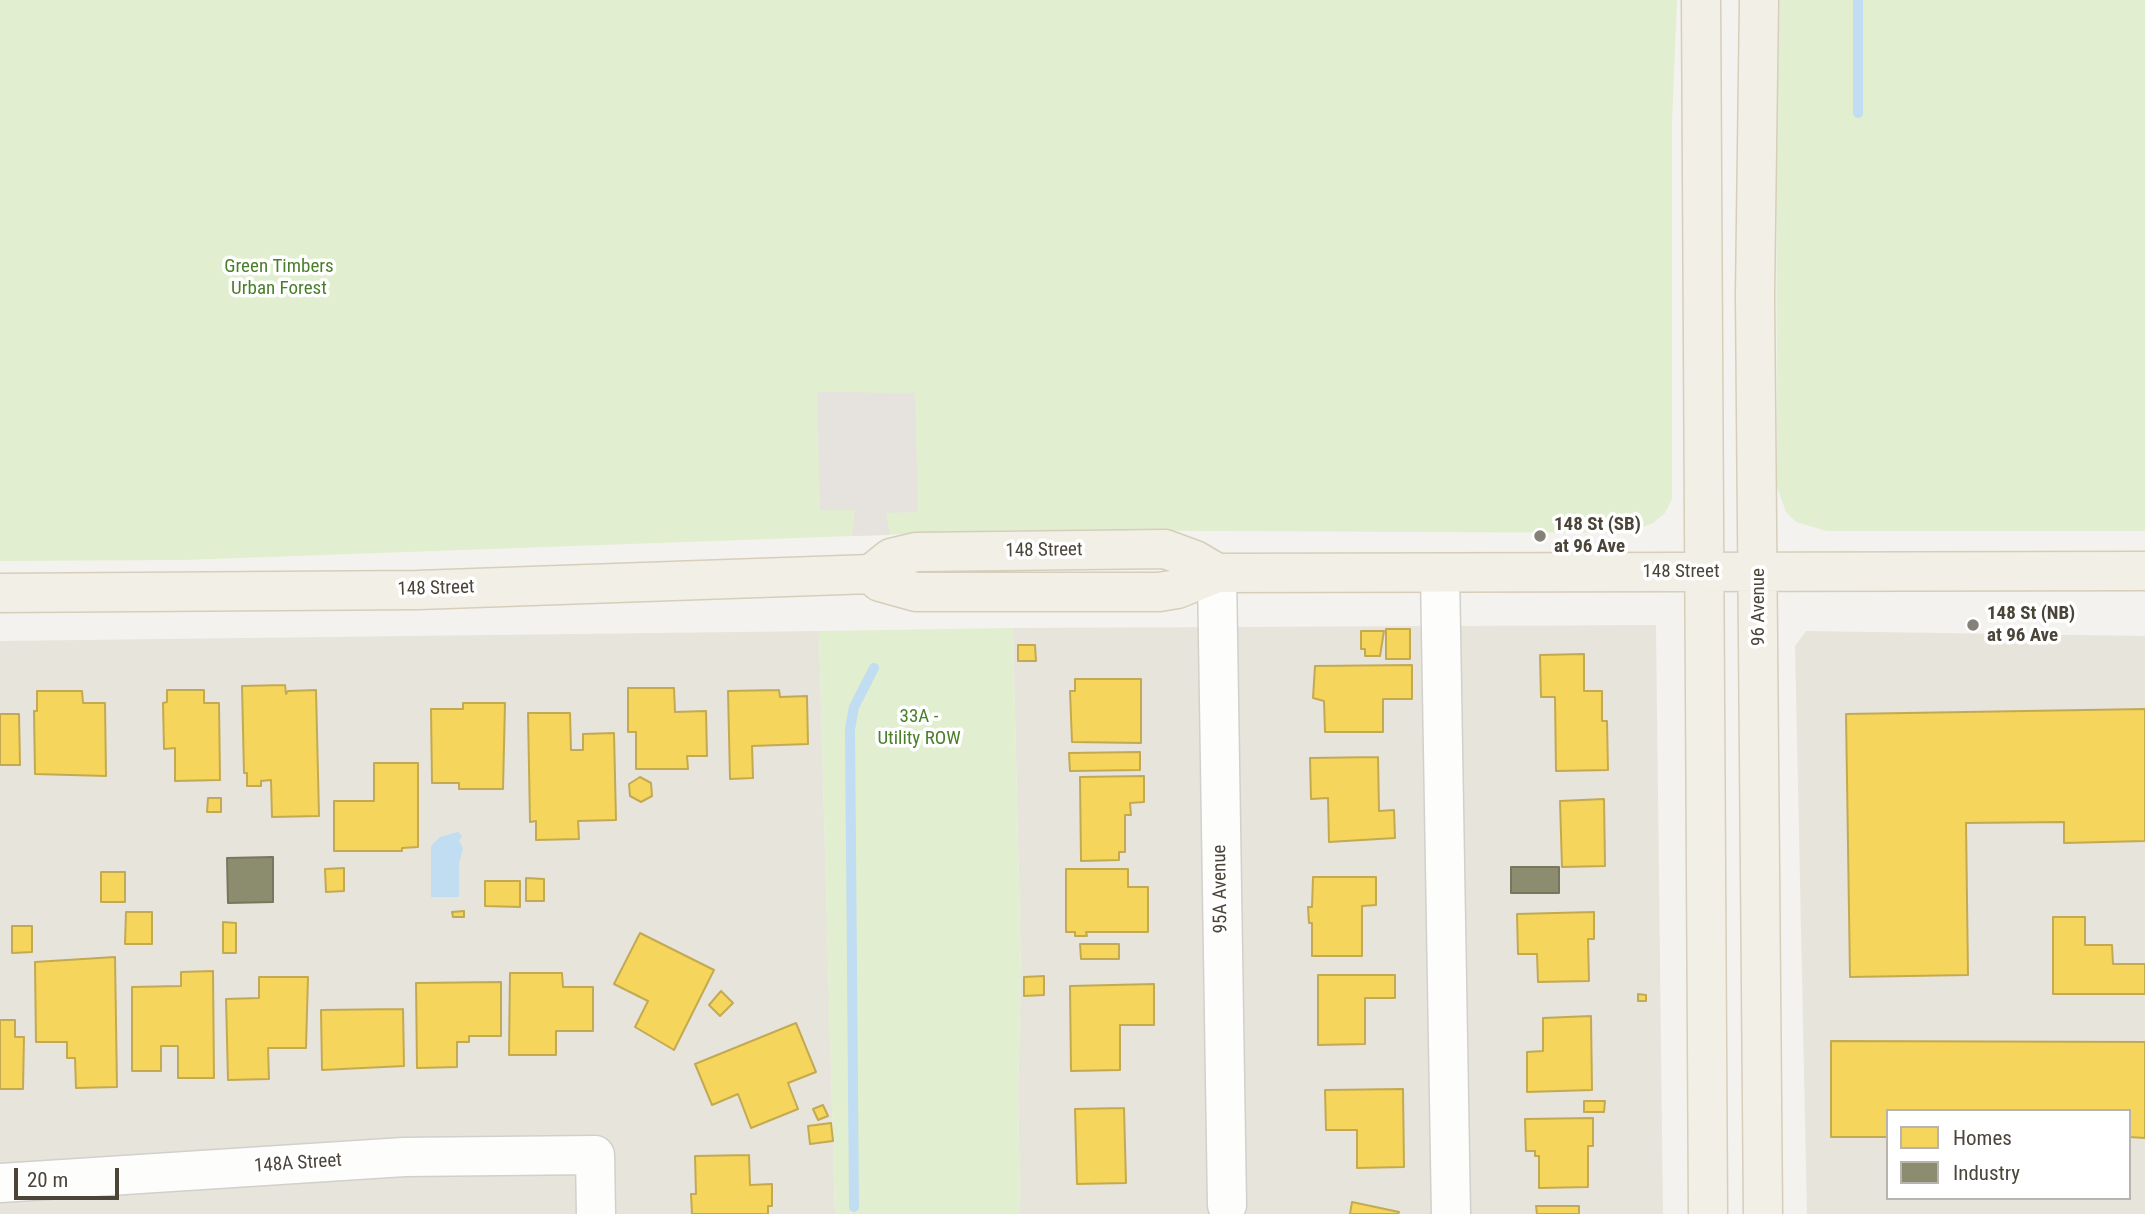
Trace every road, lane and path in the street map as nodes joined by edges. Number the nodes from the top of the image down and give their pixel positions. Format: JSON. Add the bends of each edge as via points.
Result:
{"nodes":[{"id":1,"x":1701,"y":0,"type":"edge"},
{"id":2,"x":1759,"y":0,"type":"edge"},
{"id":3,"x":2145,"y":570,"type":"edge"},
{"id":4,"x":1759,"y":571,"type":"junction"},
{"id":5,"x":1703,"y":572,"type":"junction"},
{"id":6,"x":1217,"y":573,"type":"junction"},
{"id":7,"x":1440,"y":573,"type":"junction"},
{"id":8,"x":0,"y":593,"type":"edge"},
{"id":9,"x":0,"y":1183,"type":"edge"},
{"id":10,"x":1227,"y":1205,"type":"dead end"},
{"id":11,"x":596,"y":1214,"type":"edge"},
{"id":12,"x":1451,"y":1214,"type":"edge"},
{"id":13,"x":1708,"y":1214,"type":"edge"},
{"id":14,"x":1763,"y":1214,"type":"edge"}],
"edges":[{"from":1,"to":5,"type":"main road"},
{"from":2,"to":4,"type":"main road","name":"96 Avenue","via":[[1755,295]]},
{"from":3,"to":4,"type":"main road","name":"148 Street"},
{"from":4,"to":5,"type":"main road","name":"148 Street"},
{"from":4,"to":14,"type":"main road","name":"96 Avenue"},
{"from":5,"to":7,"type":"main road","name":"148 Street"},
{"from":5,"to":13,"type":"main road"},
{"from":6,"to":7,"type":"main road","name":"148 Street"},
{"from":6,"to":8,"type":"main road","name":"148 Street","via":[[1165,549],[916,552],[891,558],[871,574],[418,590]]},
{"from":6,"to":10,"type":"street","name":"95A Avenue"},
{"from":7,"to":12,"type":"street"},
{"from":9,"to":11,"type":"street","name":"148A Street","via":[[404,1157],[595,1154]]}]}
